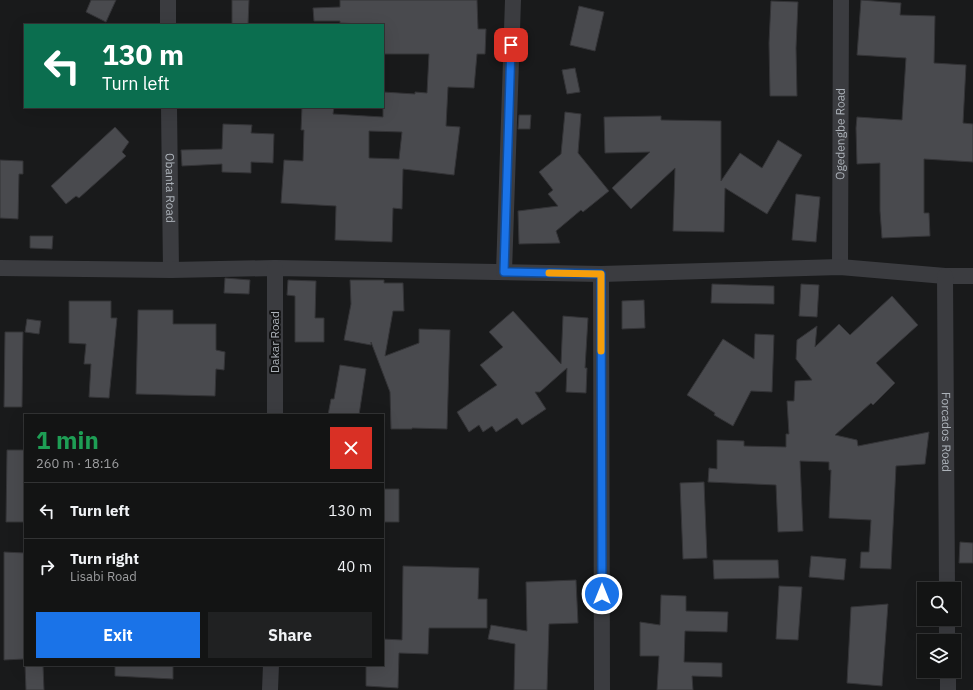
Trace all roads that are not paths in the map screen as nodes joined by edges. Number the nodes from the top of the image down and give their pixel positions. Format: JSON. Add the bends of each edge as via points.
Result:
{"nodes":[{"id":1,"x":168,"y":0,"type":"edge"},
{"id":2,"x":513,"y":0,"type":"edge"},
{"id":3,"x":840,"y":0,"type":"edge"},
{"id":4,"x":168,"y":24,"type":"edge"},
{"id":5,"x":169,"y":108,"type":"edge"},
{"id":6,"x":840,"y":267,"type":"junction"},
{"id":7,"x":0,"y":268,"type":"edge"},
{"id":8,"x":275,"y":268,"type":"junction"},
{"id":9,"x":171,"y":270,"type":"junction"},
{"id":10,"x":504,"y":272,"type":"junction"},
{"id":11,"x":601,"y":274,"type":"junction"},
{"id":12,"x":945,"y":276,"type":"junction"},
{"id":13,"x":973,"y":276,"type":"edge"},
{"id":14,"x":275,"y":414,"type":"edge"},
{"id":15,"x":947,"y":582,"type":"edge"},
{"id":16,"x":271,"y":666,"type":"edge"},
{"id":17,"x":948,"y":678,"type":"edge"},
{"id":18,"x":270,"y":690,"type":"edge"},
{"id":19,"x":602,"y":690,"type":"edge"},
{"id":20,"x":948,"y":690,"type":"edge"}],
"edges":[{"from":1,"to":4,"type":"street"},
{"from":2,"to":10,"type":"street"},
{"from":3,"to":6,"type":"street","name":"Ogedengbe Road"},
{"from":5,"to":9,"type":"street","name":"Obanta Road"},
{"from":6,"to":11,"type":"street"},
{"from":6,"to":12,"type":"street"},
{"from":7,"to":9,"type":"street"},
{"from":8,"to":9,"type":"street"},
{"from":8,"to":10,"type":"street"},
{"from":8,"to":14,"type":"street","name":"Dakar Road"},
{"from":10,"to":11,"type":"street"},
{"from":11,"to":19,"type":"street"},
{"from":12,"to":13,"type":"street"},
{"from":12,"to":15,"type":"street","name":"Forcados Road"},
{"from":16,"to":18,"type":"street"},
{"from":17,"to":20,"type":"street"}]}
